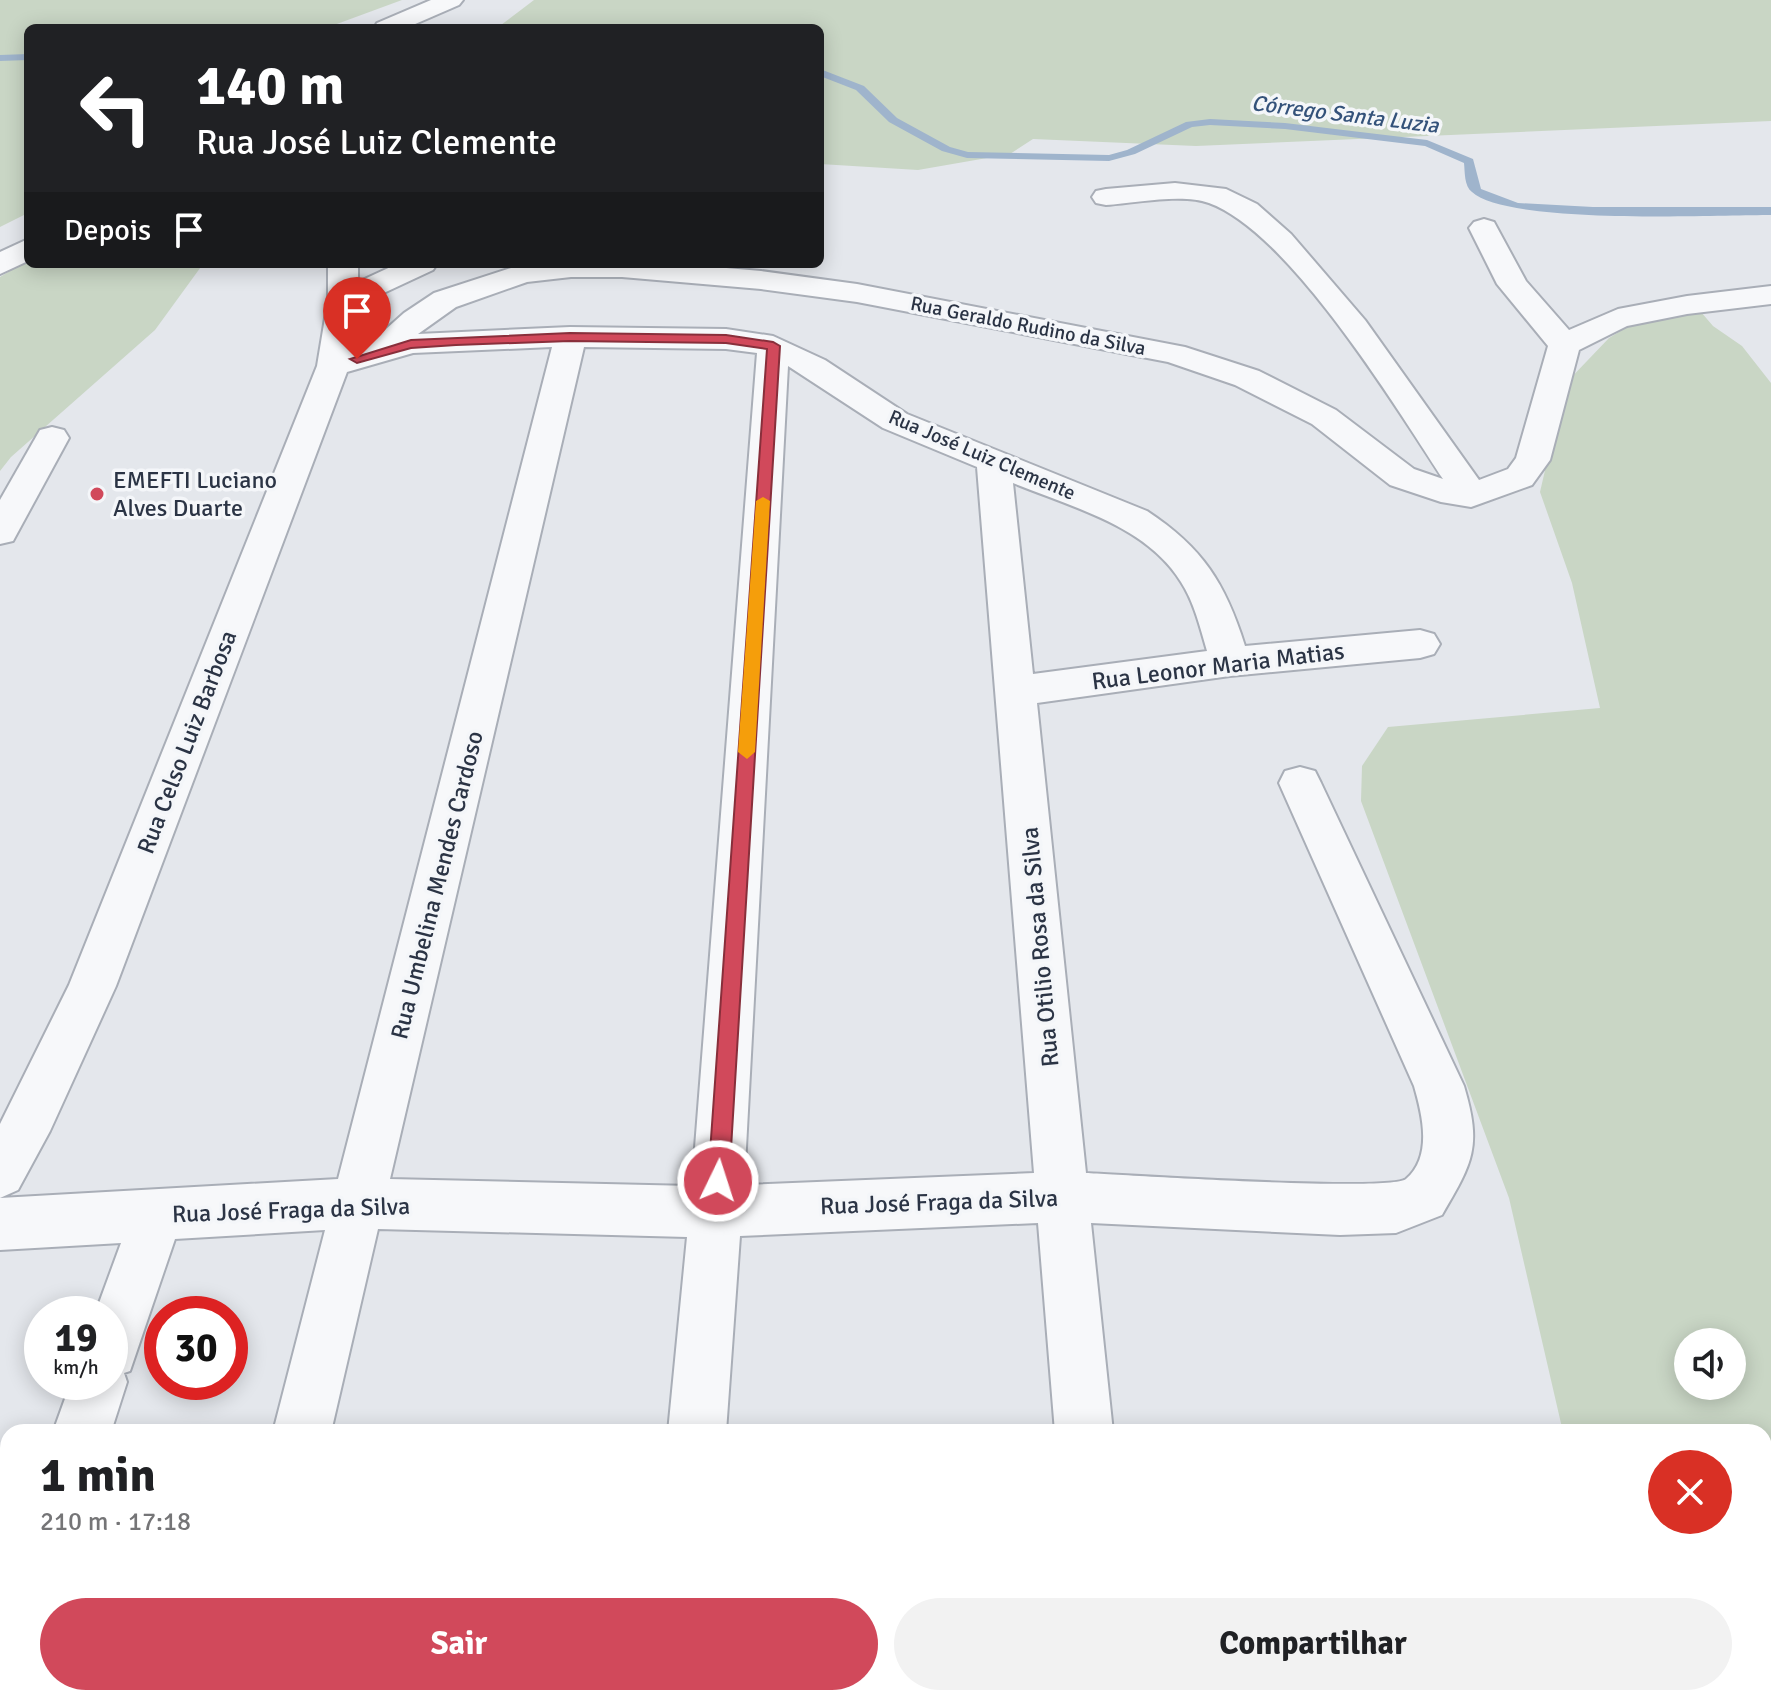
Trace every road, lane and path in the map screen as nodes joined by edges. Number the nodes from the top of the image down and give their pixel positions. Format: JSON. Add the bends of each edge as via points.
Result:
{"nodes":[{"id":1,"x":451,"y":0,"type":"edge"},
{"id":2,"x":395,"y":24,"type":"edge"},
{"id":3,"x":1106,"y":197,"type":"dead end"},
{"id":4,"x":1484,"y":228,"type":"dead end"},
{"id":5,"x":24,"y":249,"type":"edge"},
{"id":6,"x":24,"y":250,"type":"edge"},
{"id":7,"x":0,"y":256,"type":"edge"},
{"id":8,"x":0,"y":265,"type":"edge"},
{"id":9,"x":404,"y":268,"type":"edge"},
{"id":10,"x":343,"y":282,"type":"edge"},
{"id":11,"x":1771,"y":295,"type":"edge"},
{"id":12,"x":570,"y":337,"type":"junction"},
{"id":13,"x":1564,"y":345,"type":"junction"},
{"id":14,"x":773,"y":346,"type":"junction"},
{"id":15,"x":380,"y":351,"type":"junction"},
{"id":16,"x":333,"y":366,"type":"junction"},
{"id":17,"x":52,"y":438,"type":"dead end"},
{"id":18,"x":994,"y":463,"type":"junction"},
{"id":19,"x":1471,"y":495,"type":"junction"},
{"id":20,"x":0,"y":532,"type":"edge"},
{"id":21,"x":1420,"y":644,"type":"dead end"},
{"id":22,"x":1230,"y":662,"type":"junction"},
{"id":23,"x":1016,"y":691,"type":"junction"},
{"id":24,"x":1300,"y":783,"type":"dead end"},
{"id":25,"x":0,"y":1173,"type":"edge"},
{"id":26,"x":1064,"y":1197,"type":"junction"},
{"id":27,"x":360,"y":1203,"type":"junction"},
{"id":28,"x":716,"y":1212,"type":"junction"},
{"id":29,"x":157,"y":1215,"type":"junction"},
{"id":30,"x":0,"y":1224,"type":"edge"},
{"id":31,"x":128,"y":1299,"type":"edge"},
{"id":32,"x":93,"y":1400,"type":"edge"},
{"id":33,"x":85,"y":1424,"type":"edge"},
{"id":34,"x":304,"y":1424,"type":"edge"},
{"id":35,"x":698,"y":1424,"type":"edge"},
{"id":36,"x":1083,"y":1424,"type":"edge"}],
"edges":[{"from":1,"to":2,"type":"street"},
{"from":3,"to":19,"type":"street","via":[[1218,195],[1240,205],[1277,235],[1382,364]]},
{"from":4,"to":13,"type":"street","via":[[1512,284]]},
{"from":5,"to":7,"type":"street"},
{"from":6,"to":8,"type":"street"},
{"from":9,"to":10,"type":"street"},
{"from":10,"to":16,"type":"street","name":"Rua Celso Luiz Barbosa"},
{"from":11,"to":13,"type":"street","via":[[1618,318]]},
{"from":12,"to":14,"type":"street","name":"Rua José Luiz Clemente","via":[[726,339]]},
{"from":12,"to":15,"type":"street","name":"Rua José Luiz Clemente","via":[[411,344]]},
{"from":12,"to":27,"type":"street","name":"Rua Umbelina Mendes Cardoso"},
{"from":13,"to":19,"type":"street","via":[[1533,460],[1520,477]]},
{"from":14,"to":18,"type":"street","name":"Rua José Luiz Clemente","via":[[895,421]]},
{"from":14,"to":28,"type":"street"},
{"from":15,"to":16,"type":"street","name":"Rua José Luiz Clemente"},
{"from":15,"to":19,"type":"street","name":"Rua Geraldo Rudino da Silva","via":[[445,300],[523,273],[622,268],[761,280],[857,293],[1174,354],[1247,378],[1324,417],[1402,477]]},
{"from":16,"to":25,"type":"street","name":"Rua Celso Luiz Barbosa","via":[[92,986]]},
{"from":17,"to":20,"type":"street"},
{"from":18,"to":22,"type":"street","name":"Rua José Luiz Clemente","via":[[1134,519],[1169,540],[1212,602]]},
{"from":18,"to":23,"type":"street","name":"Rua Otilio Rosa da Silva"},
{"from":21,"to":22,"type":"street","name":"Rua Leonor Maria Matias"},
{"from":22,"to":23,"type":"street","name":"Rua Leonor Maria Matias"},
{"from":23,"to":26,"type":"street","name":"Rua Otilio Rosa da Silva"},
{"from":24,"to":26,"type":"street","name":"Rua José Fraga da Silva","via":[[1439,1086],[1449,1120],[1447,1158],[1436,1181],[1424,1197],[1396,1208]]},
{"from":26,"to":28,"type":"street","name":"Rua José Fraga da Silva"},
{"from":26,"to":36,"type":"street","name":"Rua Otilio Rosa da Silva"},
{"from":27,"to":28,"type":"street","name":"Rua José Fraga da Silva"},
{"from":27,"to":29,"type":"street","name":"Rua José Fraga da Silva"},
{"from":27,"to":34,"type":"street","name":"Rua Umbelina Mendes Cardoso"},
{"from":28,"to":35,"type":"street"},
{"from":29,"to":30,"type":"street","name":"Rua José Fraga da Silva"},
{"from":29,"to":31,"type":"street"},
{"from":32,"to":33,"type":"street"}]}
